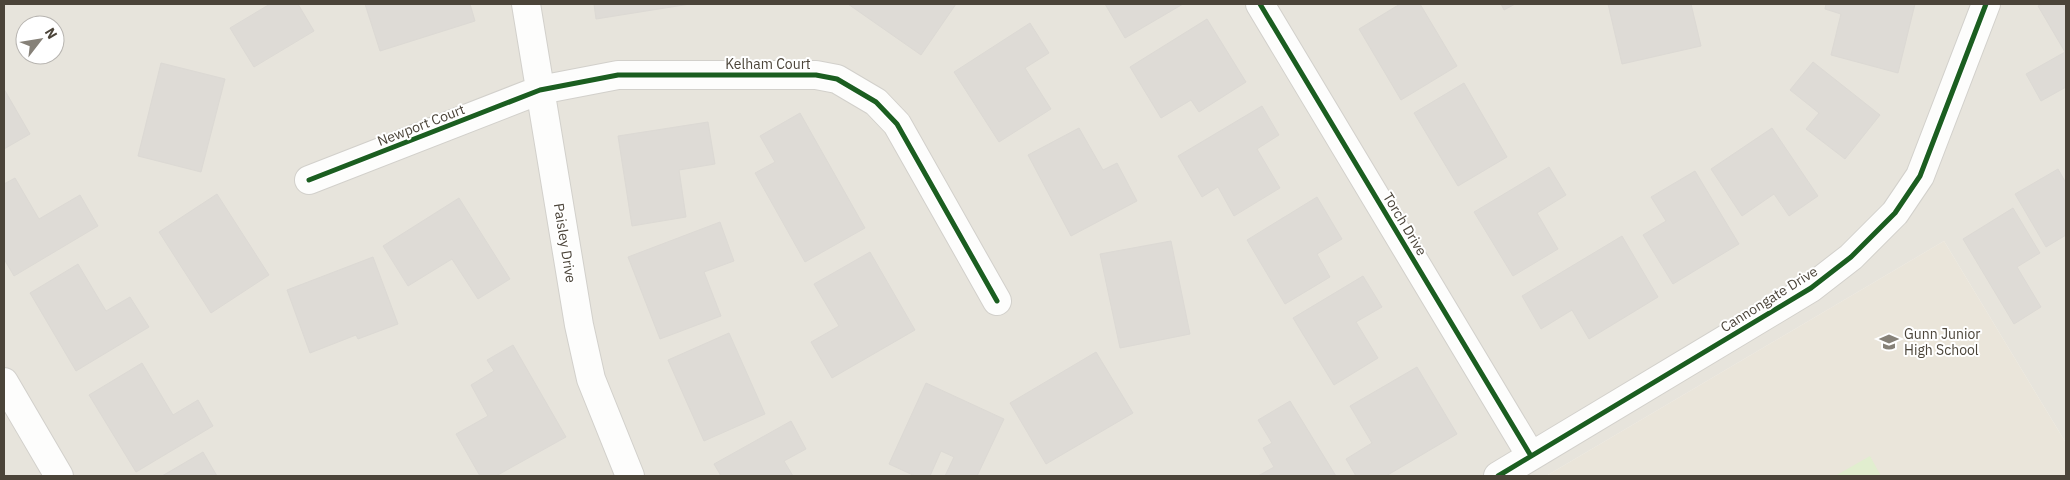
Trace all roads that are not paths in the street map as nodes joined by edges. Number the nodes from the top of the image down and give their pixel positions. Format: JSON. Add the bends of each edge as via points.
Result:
{"nodes":[{"id":1,"x":526,"y":4,"type":"edge"},
{"id":2,"x":1260,"y":4,"type":"edge"},
{"id":3,"x":1986,"y":4,"type":"edge"},
{"id":4,"x":540,"y":90,"type":"junction"},
{"id":5,"x":309,"y":180,"type":"dead end"},
{"id":6,"x":997,"y":301,"type":"dead end"},
{"id":7,"x":4,"y":382,"type":"edge"},
{"id":8,"x":1531,"y":456,"type":"junction"},
{"id":9,"x":59,"y":476,"type":"edge"},
{"id":10,"x":630,"y":476,"type":"edge"},
{"id":11,"x":1498,"y":476,"type":"edge"}],
"edges":[{"from":1,"to":4,"type":"street","name":"Paisley Drive"},
{"from":2,"to":8,"type":"street","name":"Torch Drive"},
{"from":3,"to":8,"type":"street","name":"Cannongate Drive","via":[[1920,176],[1895,213],[1851,258],[1811,288]]},
{"from":4,"to":5,"type":"street","name":"Newport Court"},
{"from":4,"to":6,"type":"street","name":"Kelham Court","via":[[618,75],[816,76],[837,79],[876,102],[897,124]]},
{"from":4,"to":10,"type":"street","name":"Paisley Drive","via":[[591,379]]},
{"from":7,"to":9,"type":"street"},
{"from":8,"to":11,"type":"street","name":"Cannongate Drive"}]}
